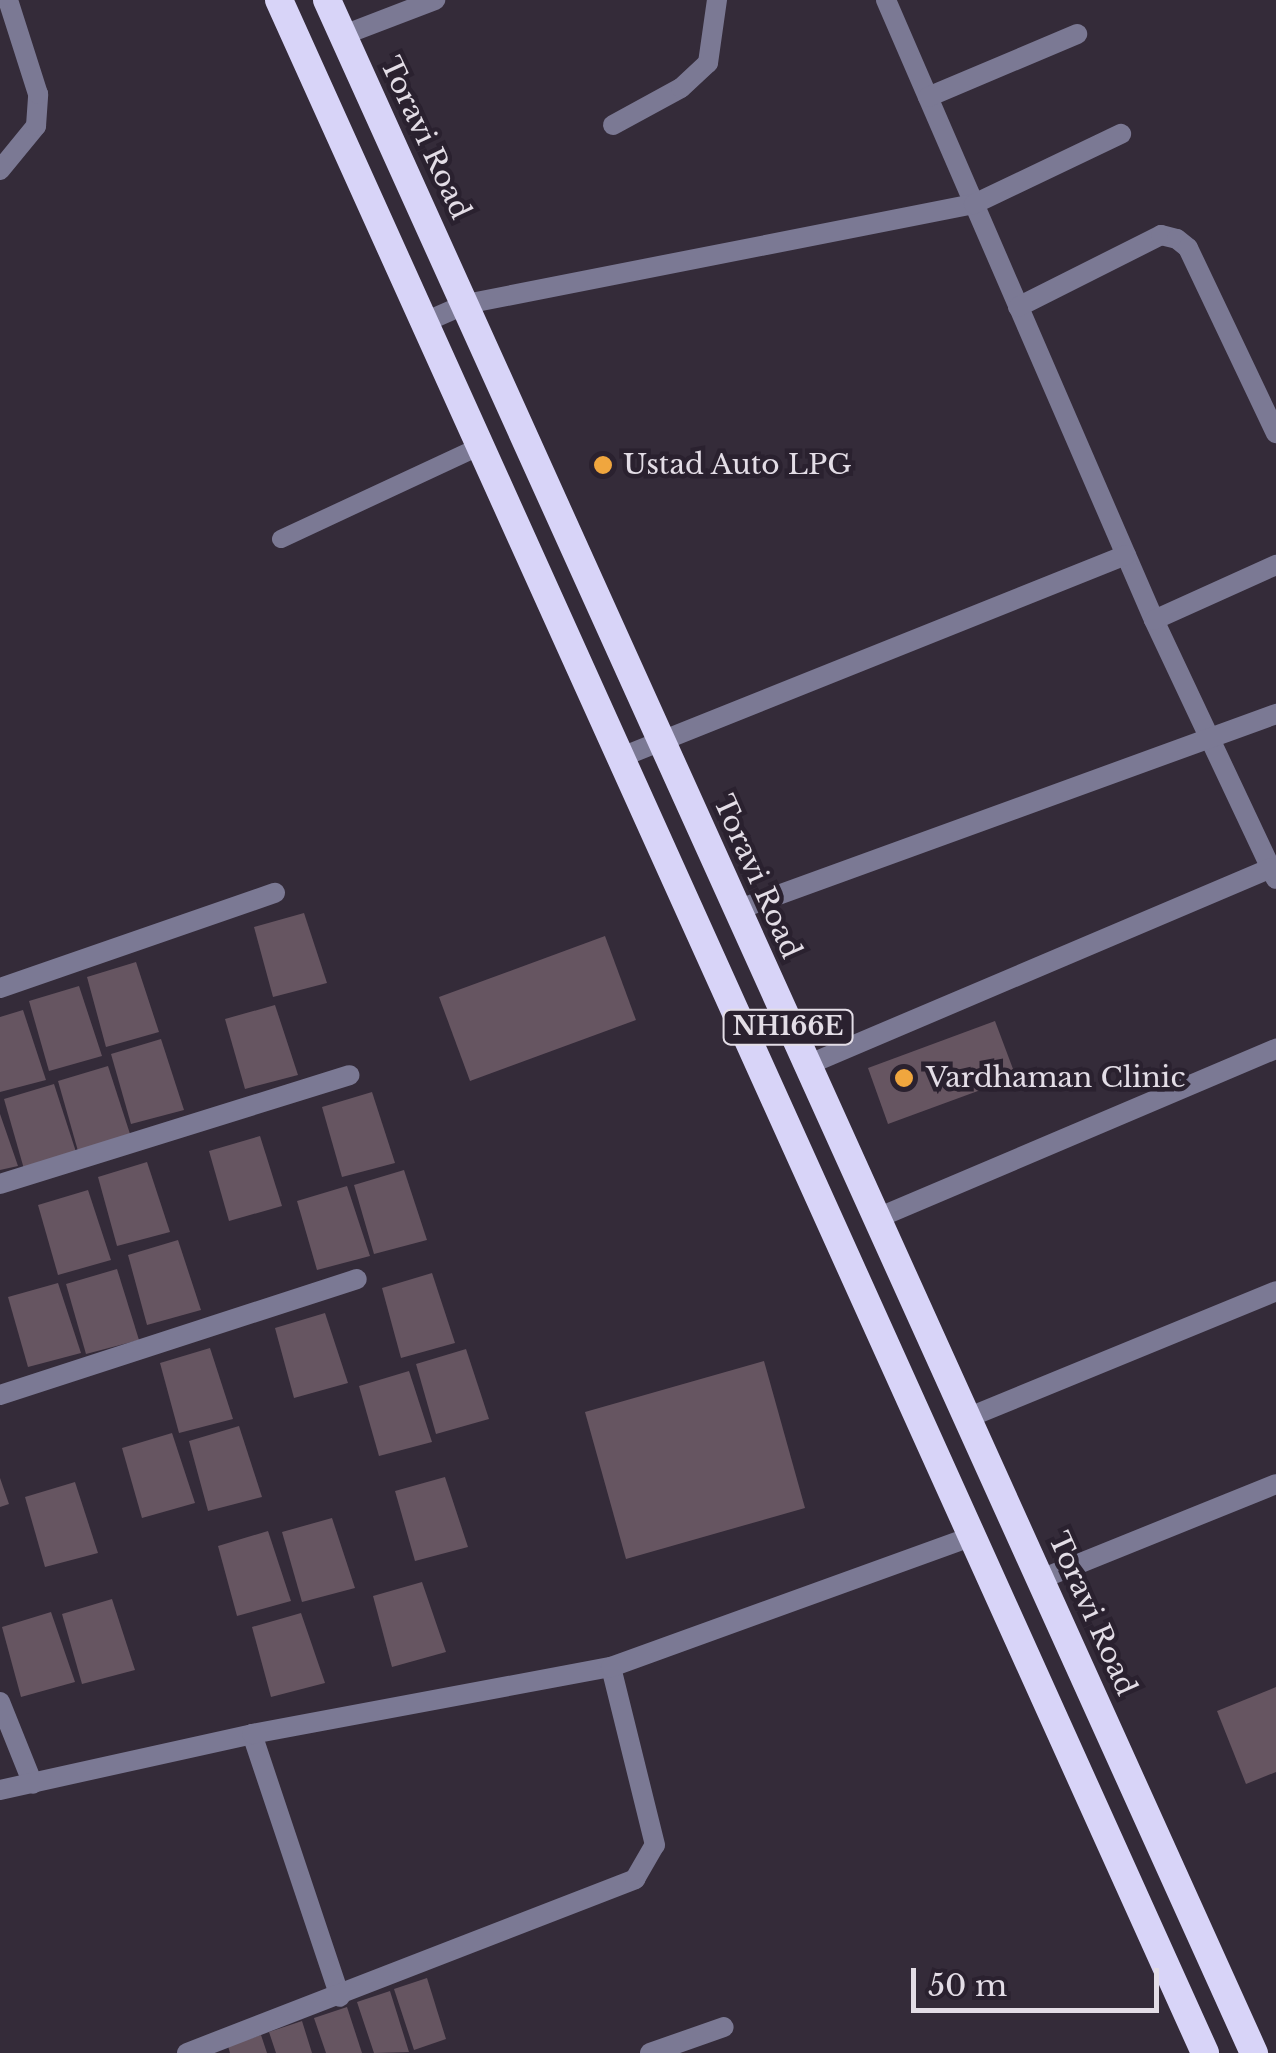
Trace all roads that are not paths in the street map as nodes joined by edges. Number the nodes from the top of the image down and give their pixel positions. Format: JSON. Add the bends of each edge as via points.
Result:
{"nodes":[{"id":1,"x":8,"y":0,"type":"edge"},
{"id":2,"x":278,"y":0,"type":"edge"},
{"id":3,"x":326,"y":0,"type":"edge"},
{"id":4,"x":435,"y":0,"type":"edge"},
{"id":5,"x":717,"y":0,"type":"edge"},
{"id":6,"x":886,"y":0,"type":"edge"},
{"id":7,"x":1078,"y":34,"type":"dead end"},
{"id":8,"x":342,"y":36,"type":"junction"},
{"id":9,"x":928,"y":96,"type":"junction"},
{"id":10,"x":613,"y":125,"type":"dead end"},
{"id":11,"x":1121,"y":134,"type":"dead end"},
{"id":12,"x":0,"y":170,"type":"edge"},
{"id":13,"x":974,"y":204,"type":"junction"},
{"id":14,"x":466,"y":304,"type":"junction"},
{"id":15,"x":1018,"y":307,"type":"junction"},
{"id":16,"x":425,"y":322,"type":"junction"},
{"id":17,"x":1276,"y":433,"type":"edge"},
{"id":18,"x":478,"y":447,"type":"junction"},
{"id":19,"x":281,"y":538,"type":"dead end"},
{"id":20,"x":1126,"y":555,"type":"junction"},
{"id":21,"x":1276,"y":565,"type":"edge"},
{"id":22,"x":1154,"y":620,"type":"junction"},
{"id":23,"x":1276,"y":714,"type":"edge"},
{"id":24,"x":659,"y":740,"type":"junction"},
{"id":25,"x":1210,"y":740,"type":"junction"},
{"id":26,"x":619,"y":758,"type":"junction"},
{"id":27,"x":1273,"y":873,"type":"edge"},
{"id":28,"x":275,"y":893,"type":"dead end"},
{"id":29,"x":737,"y":910,"type":"junction"},
{"id":30,"x":0,"y":988,"type":"edge"},
{"id":31,"x":1276,"y":1050,"type":"edge"},
{"id":32,"x":806,"y":1066,"type":"junction"},
{"id":33,"x":349,"y":1075,"type":"dead end"},
{"id":34,"x":0,"y":1184,"type":"edge"},
{"id":35,"x":875,"y":1219,"type":"junction"},
{"id":36,"x":357,"y":1280,"type":"dead end"},
{"id":37,"x":1276,"y":1291,"type":"edge"},
{"id":38,"x":0,"y":1395,"type":"edge"},
{"id":39,"x":967,"y":1418,"type":"junction"},
{"id":40,"x":1276,"y":1484,"type":"edge"},
{"id":41,"x":972,"y":1536,"type":"junction"},
{"id":42,"x":1041,"y":1579,"type":"junction"},
{"id":43,"x":611,"y":1667,"type":"junction"},
{"id":44,"x":0,"y":1702,"type":"edge"},
{"id":45,"x":252,"y":1734,"type":"junction"},
{"id":46,"x":33,"y":1784,"type":"junction"},
{"id":47,"x":0,"y":1790,"type":"edge"},
{"id":48,"x":340,"y":1997,"type":"junction"},
{"id":49,"x":724,"y":2027,"type":"dead end"},
{"id":50,"x":186,"y":2053,"type":"edge"},
{"id":51,"x":650,"y":2053,"type":"edge"},
{"id":52,"x":1205,"y":2053,"type":"edge"},
{"id":53,"x":1254,"y":2053,"type":"edge"}],
"edges":[{"from":1,"to":12,"type":"street","via":[[38,94],[36,126]]},
{"from":2,"to":16,"type":"highway","number":"NH166E"},
{"from":3,"to":8,"type":"highway","name":"Toravi Road","number":"NH166E"},
{"from":4,"to":8,"type":"street"},
{"from":5,"to":10,"type":"street","via":[[708,63],[681,88]]},
{"from":6,"to":9,"type":"street"},
{"from":7,"to":9,"type":"street"},
{"from":8,"to":14,"type":"highway","name":"Toravi Road","number":"NH166E"},
{"from":9,"to":13,"type":"street"},
{"from":11,"to":13,"type":"street"},
{"from":13,"to":14,"type":"street"},
{"from":13,"to":15,"type":"street"},
{"from":14,"to":16,"type":"street"},
{"from":14,"to":24,"type":"highway","name":"Toravi Road","number":"NH166E"},
{"from":15,"to":17,"type":"street","via":[[1161,235],[1177,239],[1188,248]]},
{"from":15,"to":20,"type":"street"},
{"from":16,"to":18,"type":"highway","number":"NH166E"},
{"from":18,"to":19,"type":"lane"},
{"from":18,"to":26,"type":"highway","number":"NH166E"},
{"from":20,"to":22,"type":"street"},
{"from":20,"to":24,"type":"street"},
{"from":21,"to":22,"type":"street"},
{"from":22,"to":25,"type":"street"},
{"from":23,"to":25,"type":"street"},
{"from":24,"to":26,"type":"street"},
{"from":24,"to":29,"type":"highway","name":"Toravi Road","number":"NH166E"},
{"from":25,"to":27,"type":"street"},
{"from":25,"to":29,"type":"street"},
{"from":26,"to":41,"type":"highway","number":"NH166E"},
{"from":27,"to":32,"type":"street"},
{"from":28,"to":30,"type":"street"},
{"from":29,"to":32,"type":"highway","name":"Toravi Road","number":"NH166E"},
{"from":31,"to":35,"type":"street"},
{"from":32,"to":35,"type":"highway","name":"Toravi Road","number":"NH166E"},
{"from":33,"to":34,"type":"street"},
{"from":35,"to":39,"type":"highway","name":"Toravi Road","number":"NH166E"},
{"from":36,"to":38,"type":"street"},
{"from":37,"to":39,"type":"street"},
{"from":39,"to":42,"type":"highway","name":"Toravi Road","number":"NH166E"},
{"from":40,"to":42,"type":"street"},
{"from":41,"to":43,"type":"street"},
{"from":41,"to":52,"type":"highway","number":"NH166E"},
{"from":42,"to":53,"type":"highway","name":"Toravi Road","number":"NH166E"},
{"from":43,"to":45,"type":"street"},
{"from":43,"to":48,"type":"street","via":[[655,1846],[650,1862],[636,1878]]},
{"from":44,"to":46,"type":"street"},
{"from":45,"to":46,"type":"street"},
{"from":45,"to":48,"type":"street"},
{"from":46,"to":47,"type":"street"},
{"from":48,"to":50,"type":"street"},
{"from":49,"to":51,"type":"street"}]}
